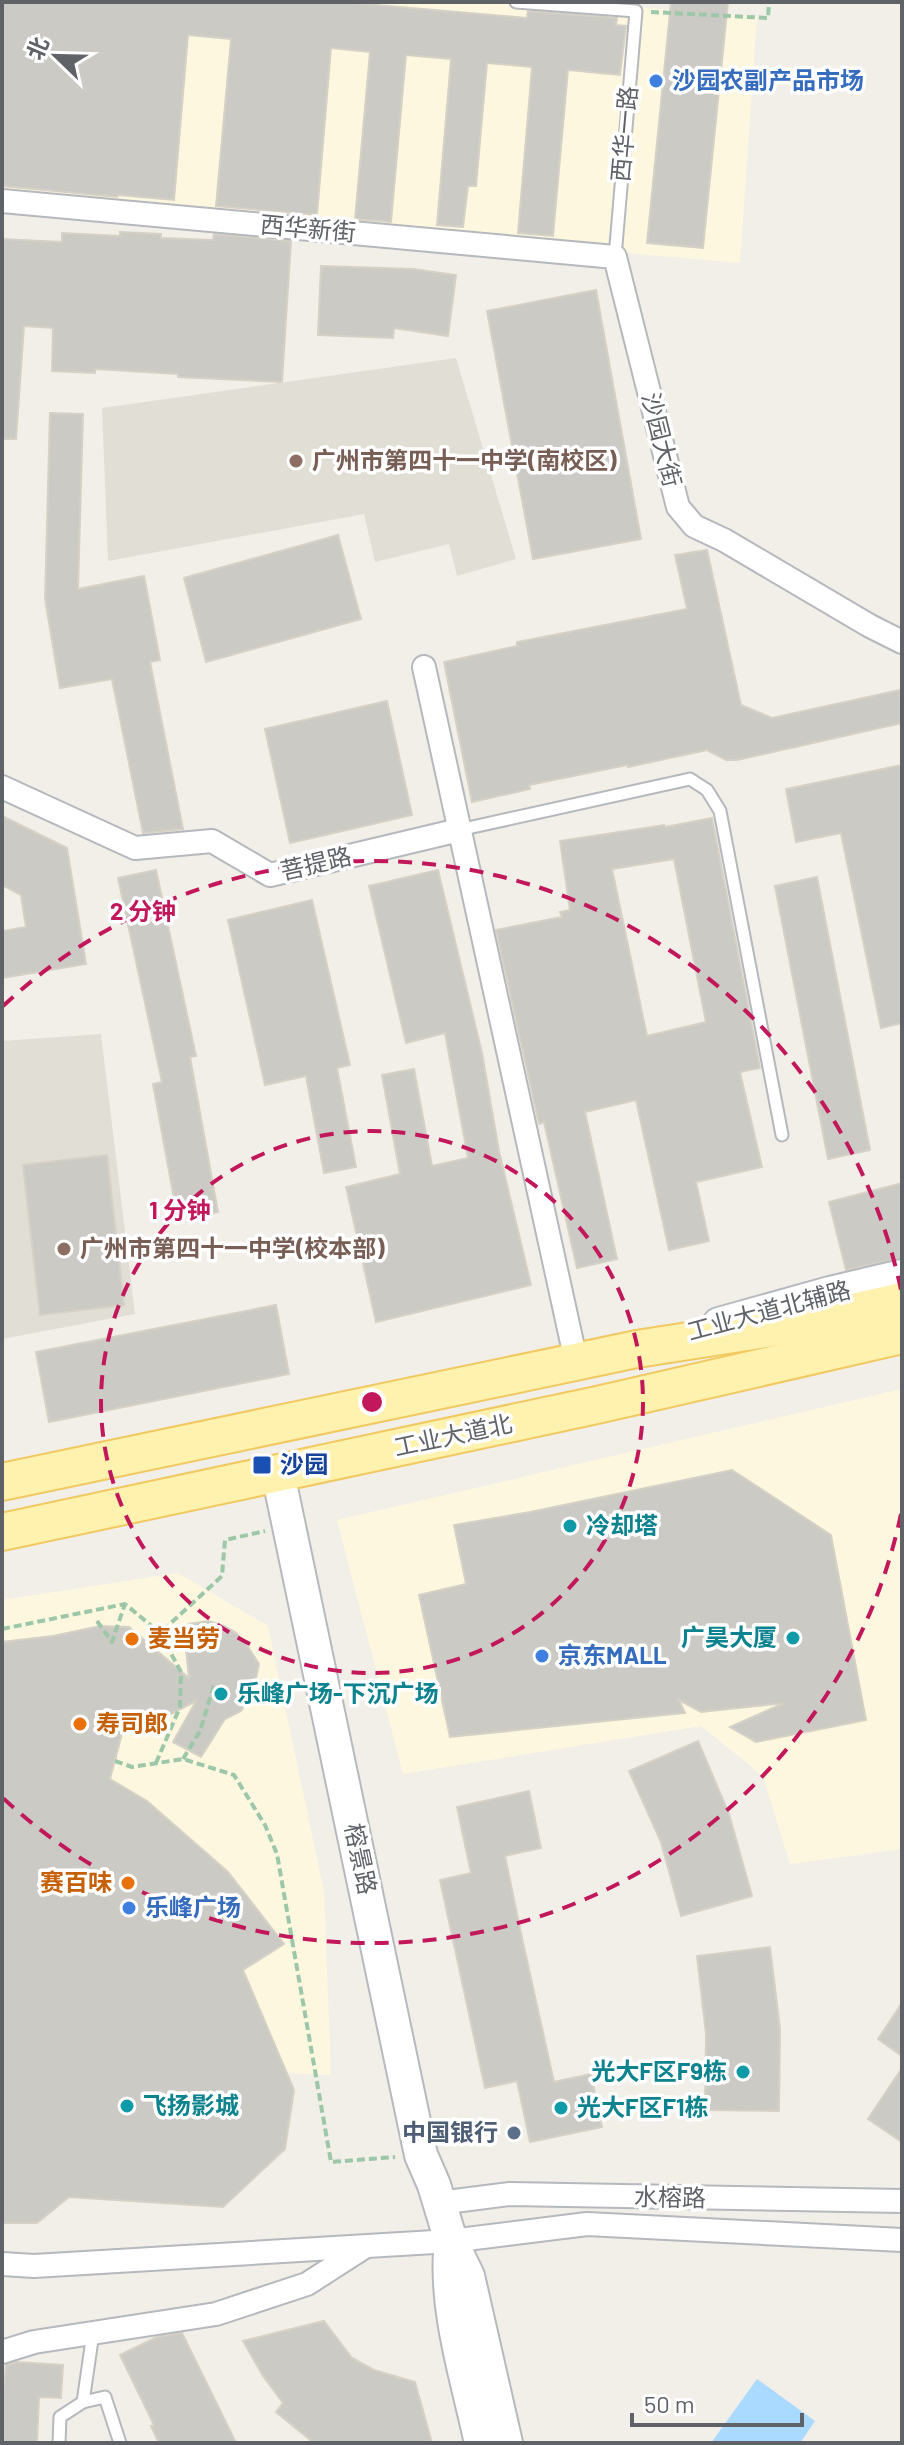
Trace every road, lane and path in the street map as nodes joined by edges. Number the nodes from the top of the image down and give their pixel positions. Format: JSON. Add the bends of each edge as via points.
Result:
{"nodes":[{"id":1,"x":516,"y":2,"type":"edge"},
{"id":2,"x":769,"y":2,"type":"edge"},
{"id":3,"x":636,"y":11,"type":"junction"},
{"id":4,"x":2,"y":201,"type":"edge"},
{"id":5,"x":615,"y":257,"type":"junction"},
{"id":6,"x":902,"y":642,"type":"edge"},
{"id":7,"x":424,"y":667,"type":"dead end"},
{"id":8,"x":2,"y":787,"type":"edge"},
{"id":9,"x":459,"y":830,"type":"junction"},
{"id":10,"x":782,"y":1135,"type":"dead end"},
{"id":11,"x":902,"y":1276,"type":"edge"},
{"id":12,"x":902,"y":1301,"type":"edge"},
{"id":13,"x":902,"y":1335,"type":"edge"},
{"id":14,"x":637,"y":1349,"type":"junction"},
{"id":15,"x":576,"y":1361,"type":"junction"},
{"id":16,"x":278,"y":1474,"type":"junction"},
{"id":17,"x":2,"y":1482,"type":"edge"},
{"id":18,"x":289,"y":1526,"type":"junction"},
{"id":19,"x":2,"y":1532,"type":"edge"},
{"id":20,"x":125,"y":1604,"type":"junction"},
{"id":21,"x":97,"y":1621,"type":"dead end"},
{"id":22,"x":2,"y":1629,"type":"edge"},
{"id":23,"x":160,"y":1633,"type":"junction"},
{"id":24,"x":214,"y":1685,"type":"dead end"},
{"id":25,"x":183,"y":1759,"type":"junction"},
{"id":26,"x":115,"y":1761,"type":"dead end"},
{"id":27,"x":156,"y":1763,"type":"junction"},
{"id":28,"x":421,"y":2155,"type":"junction"},
{"id":29,"x":902,"y":2201,"type":"edge"},
{"id":30,"x":439,"y":2203,"type":"junction"},
{"id":31,"x":902,"y":2240,"type":"edge"},
{"id":32,"x":451,"y":2241,"type":"junction"},
{"id":33,"x":364,"y":2247,"type":"junction"},
{"id":34,"x":2,"y":2264,"type":"edge"},
{"id":35,"x":93,"y":2333,"type":"junction"},
{"id":36,"x":2,"y":2352,"type":"edge"},
{"id":37,"x":83,"y":2402,"type":"junction"},
{"id":38,"x":59,"y":2443,"type":"edge"},
{"id":39,"x":120,"y":2443,"type":"edge"},
{"id":40,"x":481,"y":2443,"type":"edge"},
{"id":41,"x":506,"y":2443,"type":"edge"}],
"edges":[{"from":1,"to":3,"type":"lane"},
{"from":2,"to":3,"type":"path","via":[[768,18]]},
{"from":3,"to":5,"type":"lane","name":"西华一路"},
{"from":4,"to":5,"type":"street","name":"西华新街"},
{"from":5,"to":6,"type":"street","name":"沙园大街","via":[[678,507],[694,526]]},
{"from":7,"to":9,"type":"street"},
{"from":8,"to":9,"type":"street","name":"菩提路","via":[[135,848],[212,841],[270,875]]},
{"from":9,"to":10,"type":"lane","via":[[690,779],[707,790],[720,811]]},
{"from":9,"to":15,"type":"street"},
{"from":11,"to":14,"type":"street","name":"工业大道北辅路"},
{"from":12,"to":14,"type":"main road","name":"工业大道北","via":[[798,1324]]},
{"from":13,"to":16,"type":"main road","name":"工业大道北"},
{"from":14,"to":15,"type":"main road","name":"工业大道北"},
{"from":15,"to":17,"type":"main road","name":"工业大道北"},
{"from":16,"to":18,"type":"street","name":"榕景路"},
{"from":16,"to":19,"type":"main road","name":"工业大道北"},
{"from":18,"to":23,"type":"path","via":[[225,1540],[222,1576]]},
{"from":18,"to":28,"type":"street","name":"榕景路"},
{"from":20,"to":21,"type":"path","via":[[112,1642]]},
{"from":20,"to":22,"type":"path"},
{"from":20,"to":23,"type":"path"},
{"from":23,"to":27,"type":"path","via":[[181,1672],[180,1707]]},
{"from":24,"to":25,"type":"path","via":[[200,1731]]},
{"from":25,"to":27,"type":"path"},
{"from":25,"to":28,"type":"path","via":[[234,1775],[277,1854],[331,2162]]},
{"from":26,"to":27,"type":"path","via":[[132,1767]]},
{"from":28,"to":30,"type":"street","name":"榕景路"},
{"from":29,"to":30,"type":"street","name":"水榕路","via":[[510,2194]]},
{"from":30,"to":32,"type":"street","name":"榕景路"},
{"from":31,"to":32,"type":"street","name":"水榕路","via":[[587,2224]]},
{"from":32,"to":33,"type":"street","name":"水榕路"},
{"from":32,"to":40,"type":"street","name":"榕景路","via":[[452,2308]]},
{"from":32,"to":41,"type":"street","name":"榕景路","via":[[468,2276]]},
{"from":33,"to":34,"type":"street","name":"水榕路"},
{"from":33,"to":35,"type":"street","via":[[307,2284],[216,2314]]},
{"from":35,"to":36,"type":"street"},
{"from":35,"to":37,"type":"lane"},
{"from":37,"to":38,"type":"lane","via":[[60,2417]]},
{"from":37,"to":39,"type":"lane","via":[[105,2397]]}]}
